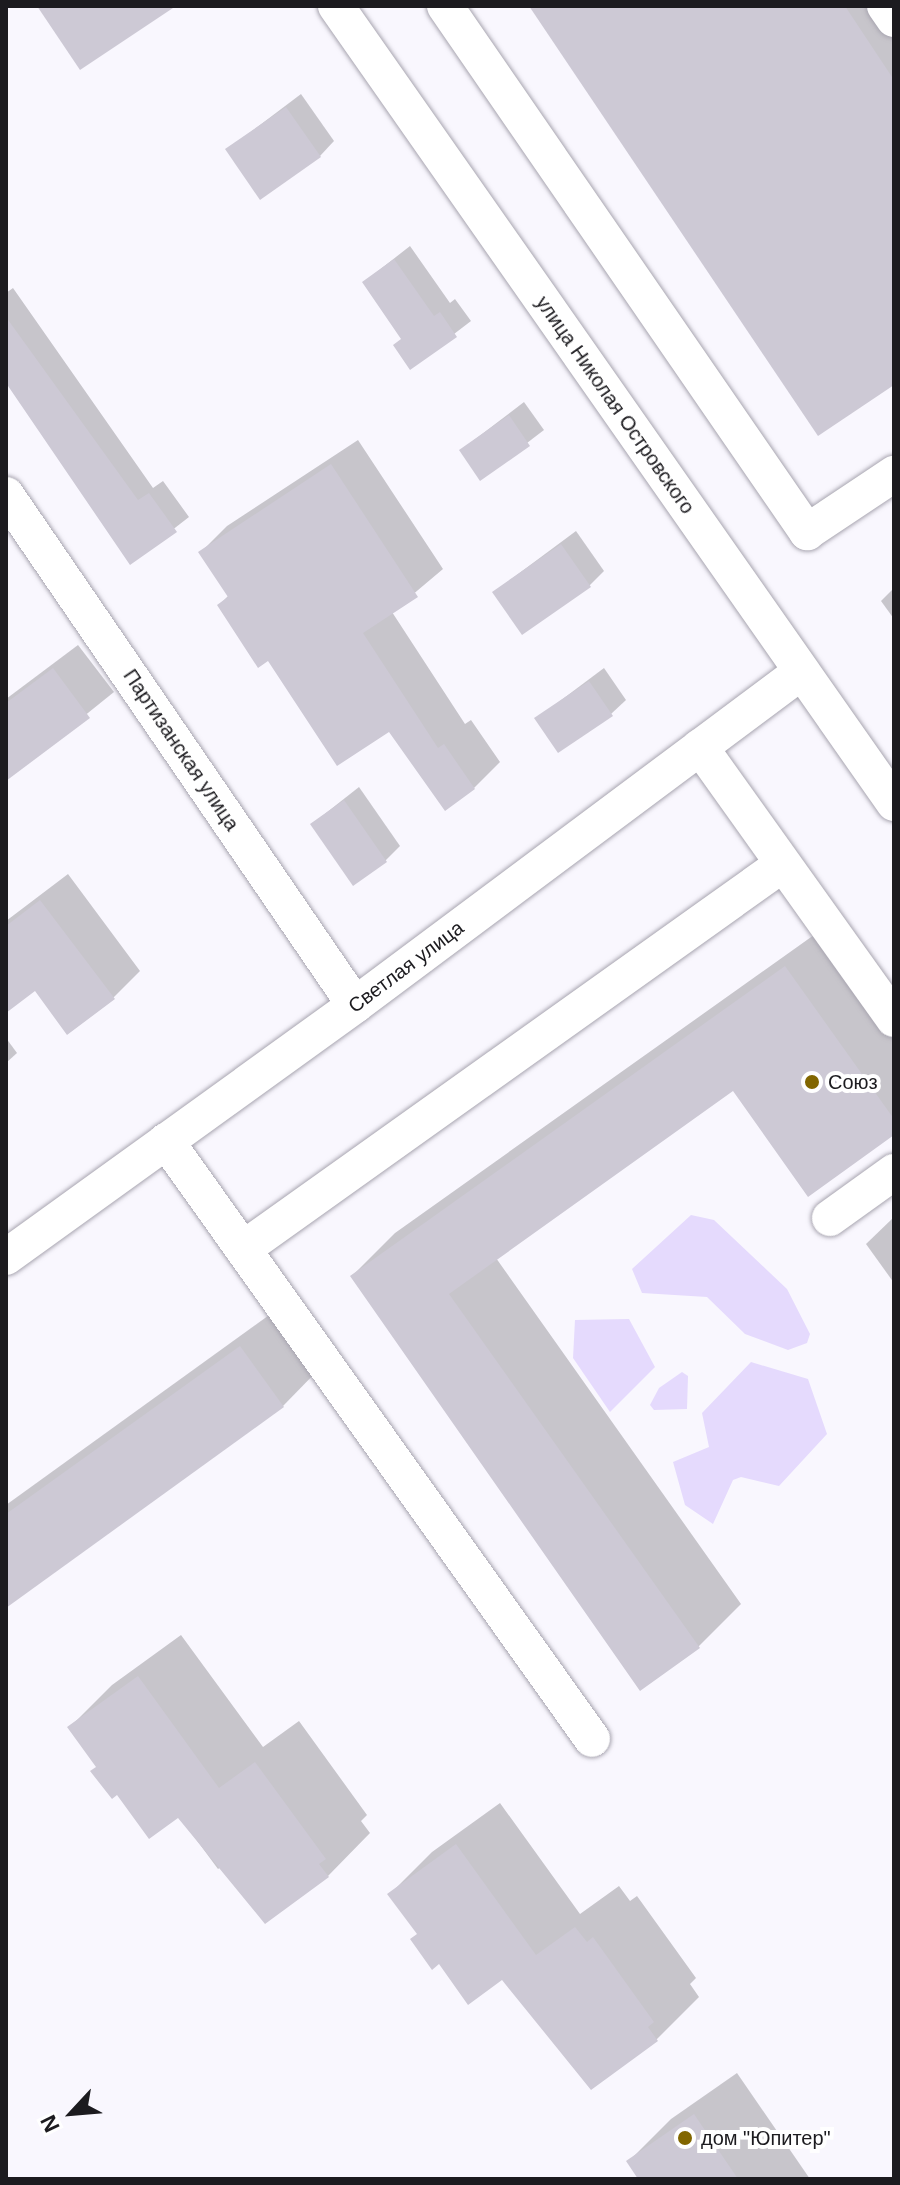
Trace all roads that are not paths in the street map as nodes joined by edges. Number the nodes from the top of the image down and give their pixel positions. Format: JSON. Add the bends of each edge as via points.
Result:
{"nodes":[{"id":1,"x":336,"y":6,"type":"edge"},
{"id":2,"x":445,"y":6,"type":"edge"},
{"id":3,"x":885,"y":6,"type":"edge"},
{"id":4,"x":894,"y":19,"type":"edge"},
{"id":5,"x":894,"y":474,"type":"edge"},
{"id":6,"x":6,"y":495,"type":"edge"},
{"id":7,"x":801,"y":672,"type":"junction"},
{"id":8,"x":700,"y":747,"type":"junction"},
{"id":9,"x":894,"y":803,"type":"edge"},
{"id":10,"x":783,"y":864,"type":"junction"},
{"id":11,"x":355,"y":1005,"type":"junction"},
{"id":12,"x":894,"y":1019,"type":"edge"},
{"id":13,"x":166,"y":1141,"type":"junction"},
{"id":14,"x":894,"y":1172,"type":"edge"},
{"id":15,"x":830,"y":1218,"type":"dead end"},
{"id":16,"x":243,"y":1249,"type":"junction"},
{"id":17,"x":6,"y":1257,"type":"edge"},
{"id":18,"x":592,"y":1739,"type":"dead end"}],
"edges":[{"from":1,"to":7,"type":"street","name":"улица Николая Островского"},
{"from":2,"to":5,"type":"street","via":[[807,532]]},
{"from":3,"to":4,"type":"street"},
{"from":6,"to":11,"type":"street","name":"Партизанская улица"},
{"from":7,"to":8,"type":"street","name":"Светлая улица"},
{"from":7,"to":9,"type":"street","name":"улица Николая Островского"},
{"from":8,"to":10,"type":"street"},
{"from":8,"to":11,"type":"street","name":"Светлая улица"},
{"from":10,"to":12,"type":"street"},
{"from":10,"to":16,"type":"street"},
{"from":11,"to":13,"type":"street","name":"Светлая улица"},
{"from":13,"to":16,"type":"street"},
{"from":13,"to":17,"type":"street","name":"Светлая улица"},
{"from":14,"to":15,"type":"street"},
{"from":16,"to":18,"type":"street"}]}
